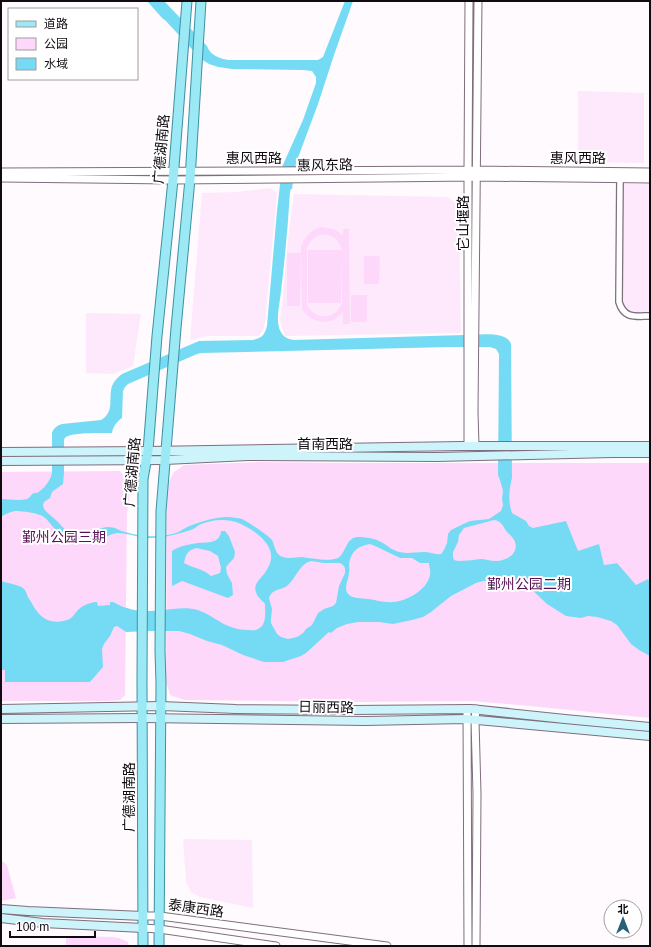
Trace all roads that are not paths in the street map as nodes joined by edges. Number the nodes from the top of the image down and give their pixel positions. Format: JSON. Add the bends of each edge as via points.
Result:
{"nodes":[{"id":1,"x":187,"y":1,"type":"edge"},
{"id":2,"x":201,"y":1,"type":"edge"},
{"id":3,"x":469,"y":1,"type":"edge"},
{"id":4,"x":478,"y":1,"type":"edge"},
{"id":5,"x":1,"y":172,"type":"edge"},
{"id":6,"x":650,"y":172,"type":"edge"},
{"id":7,"x":468,"y":174,"type":"junction"},
{"id":8,"x":476,"y":174,"type":"junction"},
{"id":9,"x":173,"y":175,"type":"junction"},
{"id":10,"x":190,"y":175,"type":"junction"},
{"id":11,"x":280,"y":175,"type":"joint"},
{"id":12,"x":297,"y":175,"type":"joint"},
{"id":13,"x":620,"y":175,"type":"junction"},
{"id":14,"x":1,"y":178,"type":"edge"},
{"id":15,"x":650,"y":179,"type":"edge"},
{"id":16,"x":650,"y":316,"type":"edge"},
{"id":17,"x":471,"y":446,"type":"junction"},
{"id":18,"x":650,"y":446,"type":"edge"},
{"id":19,"x":166,"y":450,"type":"junction"},
{"id":20,"x":1,"y":452,"type":"edge"},
{"id":21,"x":650,"y":453,"type":"edge"},
{"id":22,"x":147,"y":456,"type":"junction"},
{"id":23,"x":165,"y":460,"type":"junction"},
{"id":24,"x":1,"y":461,"type":"edge"},
{"id":25,"x":142,"y":706,"type":"junction"},
{"id":26,"x":161,"y":706,"type":"junction"},
{"id":27,"x":467,"y":709,"type":"junction"},
{"id":28,"x":476,"y":709,"type":"junction"},
{"id":29,"x":1,"y":710,"type":"edge"},
{"id":30,"x":142,"y":718,"type":"junction"},
{"id":31,"x":161,"y":718,"type":"junction"},
{"id":32,"x":1,"y":719,"type":"edge"},
{"id":33,"x":471,"y":720,"type":"junction"},
{"id":34,"x":650,"y":726,"type":"edge"},
{"id":35,"x":650,"y":736,"type":"edge"},
{"id":36,"x":2,"y":909,"type":"edge"},
{"id":37,"x":143,"y":916,"type":"junction"},
{"id":38,"x":160,"y":916,"type":"junction"},
{"id":39,"x":2,"y":918,"type":"edge"},
{"id":40,"x":143,"y":928,"type":"junction"},
{"id":41,"x":160,"y":930,"type":"junction"},
{"id":42,"x":143,"y":946,"type":"edge"},
{"id":43,"x":159,"y":946,"type":"edge"},
{"id":44,"x":276,"y":946,"type":"edge"},
{"id":45,"x":387,"y":946,"type":"edge"},
{"id":46,"x":468,"y":946,"type":"edge"},
{"id":47,"x":476,"y":946,"type":"edge"}],
"edges":[{"from":1,"to":9,"type":"main road","name":"广德湖南路"},
{"from":2,"to":10,"type":"main road","name":"广德湖南路"},
{"from":3,"to":7,"type":"street","name":"它山堰路"},
{"from":4,"to":8,"type":"street","name":"它山堰路"},
{"from":5,"to":9,"type":"street"},
{"from":6,"to":13,"type":"street","name":"惠风西路"},
{"from":7,"to":8,"type":"street","name":"惠风东路"},
{"from":7,"to":12,"type":"street","name":"惠风东路","via":[[334,178]]},
{"from":7,"to":17,"type":"street","name":"它山堰路"},
{"from":8,"to":13,"type":"street","name":"惠风东路"},
{"from":8,"to":17,"type":"street","name":"它山堰路"},
{"from":9,"to":10,"type":"street"},
{"from":9,"to":14,"type":"street"},
{"from":9,"to":22,"type":"main road","name":"广德湖南路"},
{"from":10,"to":11,"type":"street","name":"惠风东路"},
{"from":10,"to":19,"type":"main road","name":"广德湖南路"},
{"from":11,"to":12,"type":"street","name":"惠风西路"},
{"from":13,"to":15,"type":"street","name":"惠风东路"},
{"from":13,"to":16,"type":"street","via":[[619,302],[621,308],[630,316]]},
{"from":17,"to":18,"type":"main road","name":"首南西路"},
{"from":17,"to":19,"type":"main road","name":"首南西路"},
{"from":19,"to":22,"type":"main road","name":"首南西路"},
{"from":19,"to":23,"type":"main road","name":"广德湖南路"},
{"from":20,"to":22,"type":"main road","name":"首南西路"},
{"from":21,"to":23,"type":"main road","name":"首南西路","via":[[437,457],[248,456]]},
{"from":22,"to":23,"type":"main road","name":"首南西路"},
{"from":22,"to":24,"type":"main road","name":"首南西路"},
{"from":22,"to":25,"type":"main road","name":"广德湖南路","via":[[143,479]]},
{"from":23,"to":26,"type":"main road","name":"广德湖南路","via":[[161,511]]},
{"from":25,"to":26,"type":"main road","name":"日丽西路"},
{"from":25,"to":29,"type":"main road"},
{"from":25,"to":30,"type":"main road","name":"广德湖南路"},
{"from":26,"to":27,"type":"main road","name":"日丽西路","via":[[236,709]]},
{"from":26,"to":31,"type":"main road","name":"广德湖南路"},
{"from":27,"to":28,"type":"main road","name":"日丽西路"},
{"from":27,"to":33,"type":"street"},
{"from":28,"to":33,"type":"street"},
{"from":28,"to":34,"type":"main road","name":"日丽西路"},
{"from":30,"to":31,"type":"main road","name":"日丽西路"},
{"from":30,"to":32,"type":"main road","name":"日丽西路"},
{"from":30,"to":37,"type":"main road","name":"广德湖南路"},
{"from":31,"to":33,"type":"main road","name":"日丽西路"},
{"from":31,"to":38,"type":"main road","name":"广德湖南路"},
{"from":33,"to":35,"type":"main road","name":"日丽西路"},
{"from":33,"to":46,"type":"street","via":[[468,791]]},
{"from":33,"to":47,"type":"street","via":[[477,794]]},
{"from":36,"to":37,"type":"main road","name":"泰康西路"},
{"from":37,"to":38,"type":"street","name":"泰康西路"},
{"from":37,"to":40,"type":"main road","name":"广德湖南路"},
{"from":38,"to":41,"type":"main road","name":"广德湖南路"},
{"from":38,"to":45,"type":"street","name":"泰康西路"},
{"from":39,"to":40,"type":"main road","name":"泰康西路"},
{"from":40,"to":41,"type":"street","name":"泰康西路"},
{"from":40,"to":42,"type":"main road","name":"广德湖南路"},
{"from":41,"to":43,"type":"main road","name":"广德湖南路"},
{"from":41,"to":44,"type":"street","name":"泰康西路"}]}
